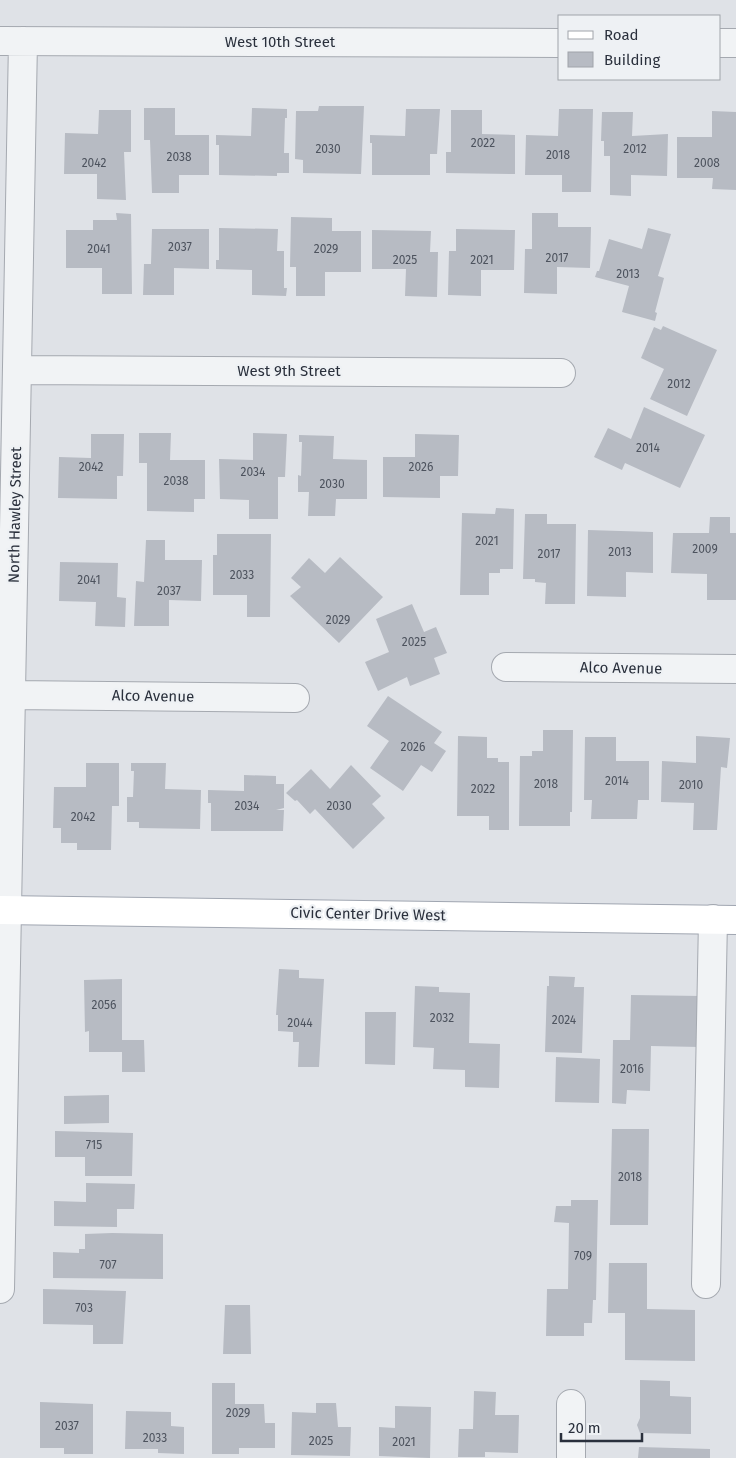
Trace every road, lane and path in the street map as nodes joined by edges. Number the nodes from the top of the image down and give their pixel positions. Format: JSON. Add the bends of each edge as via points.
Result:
{"nodes":[{"id":1,"x":12,"y":41,"type":"edge"},
{"id":2,"x":558,"y":43,"type":"edge"},
{"id":3,"x":721,"y":43,"type":"edge"},
{"id":4,"x":736,"y":43,"type":"edge"},
{"id":5,"x":18,"y":370,"type":"junction"},
{"id":6,"x":561,"y":373,"type":"dead end"},
{"id":7,"x":8,"y":480,"type":"edge"},
{"id":8,"x":506,"y":667,"type":"dead end"},
{"id":9,"x":736,"y":670,"type":"edge"},
{"id":10,"x":11,"y":695,"type":"junction"},
{"id":11,"x":295,"y":698,"type":"dead end"},
{"id":12,"x":4,"y":910,"type":"edge"},
{"id":13,"x":725,"y":919,"type":"edge"},
{"id":14,"x":706,"y":1284,"type":"dead end"},
{"id":15,"x":0,"y":1289,"type":"edge"},
{"id":16,"x":571,"y":1404,"type":"dead end"},
{"id":17,"x":570,"y":1458,"type":"edge"}],
"edges":[{"from":1,"to":2,"type":"street","name":"West 10th Street"},
{"from":1,"to":5,"type":"street","name":"North Hawley Street"},
{"from":3,"to":4,"type":"street"},
{"from":5,"to":6,"type":"street","name":"West 9th Street"},
{"from":5,"to":7,"type":"street","name":"North Hawley Street"},
{"from":7,"to":10,"type":"street","name":"North Hawley Street"},
{"from":8,"to":9,"type":"street","name":"Alco Avenue"},
{"from":10,"to":11,"type":"street","name":"Alco Avenue"},
{"from":10,"to":12,"type":"street","name":"North Hawley Street"},
{"from":12,"to":13,"type":"main road","name":"Civic Center Drive West"},
{"from":12,"to":15,"type":"street","name":"North Hawley Street"},
{"from":13,"to":14,"type":"street"},
{"from":16,"to":17,"type":"street"}]}
